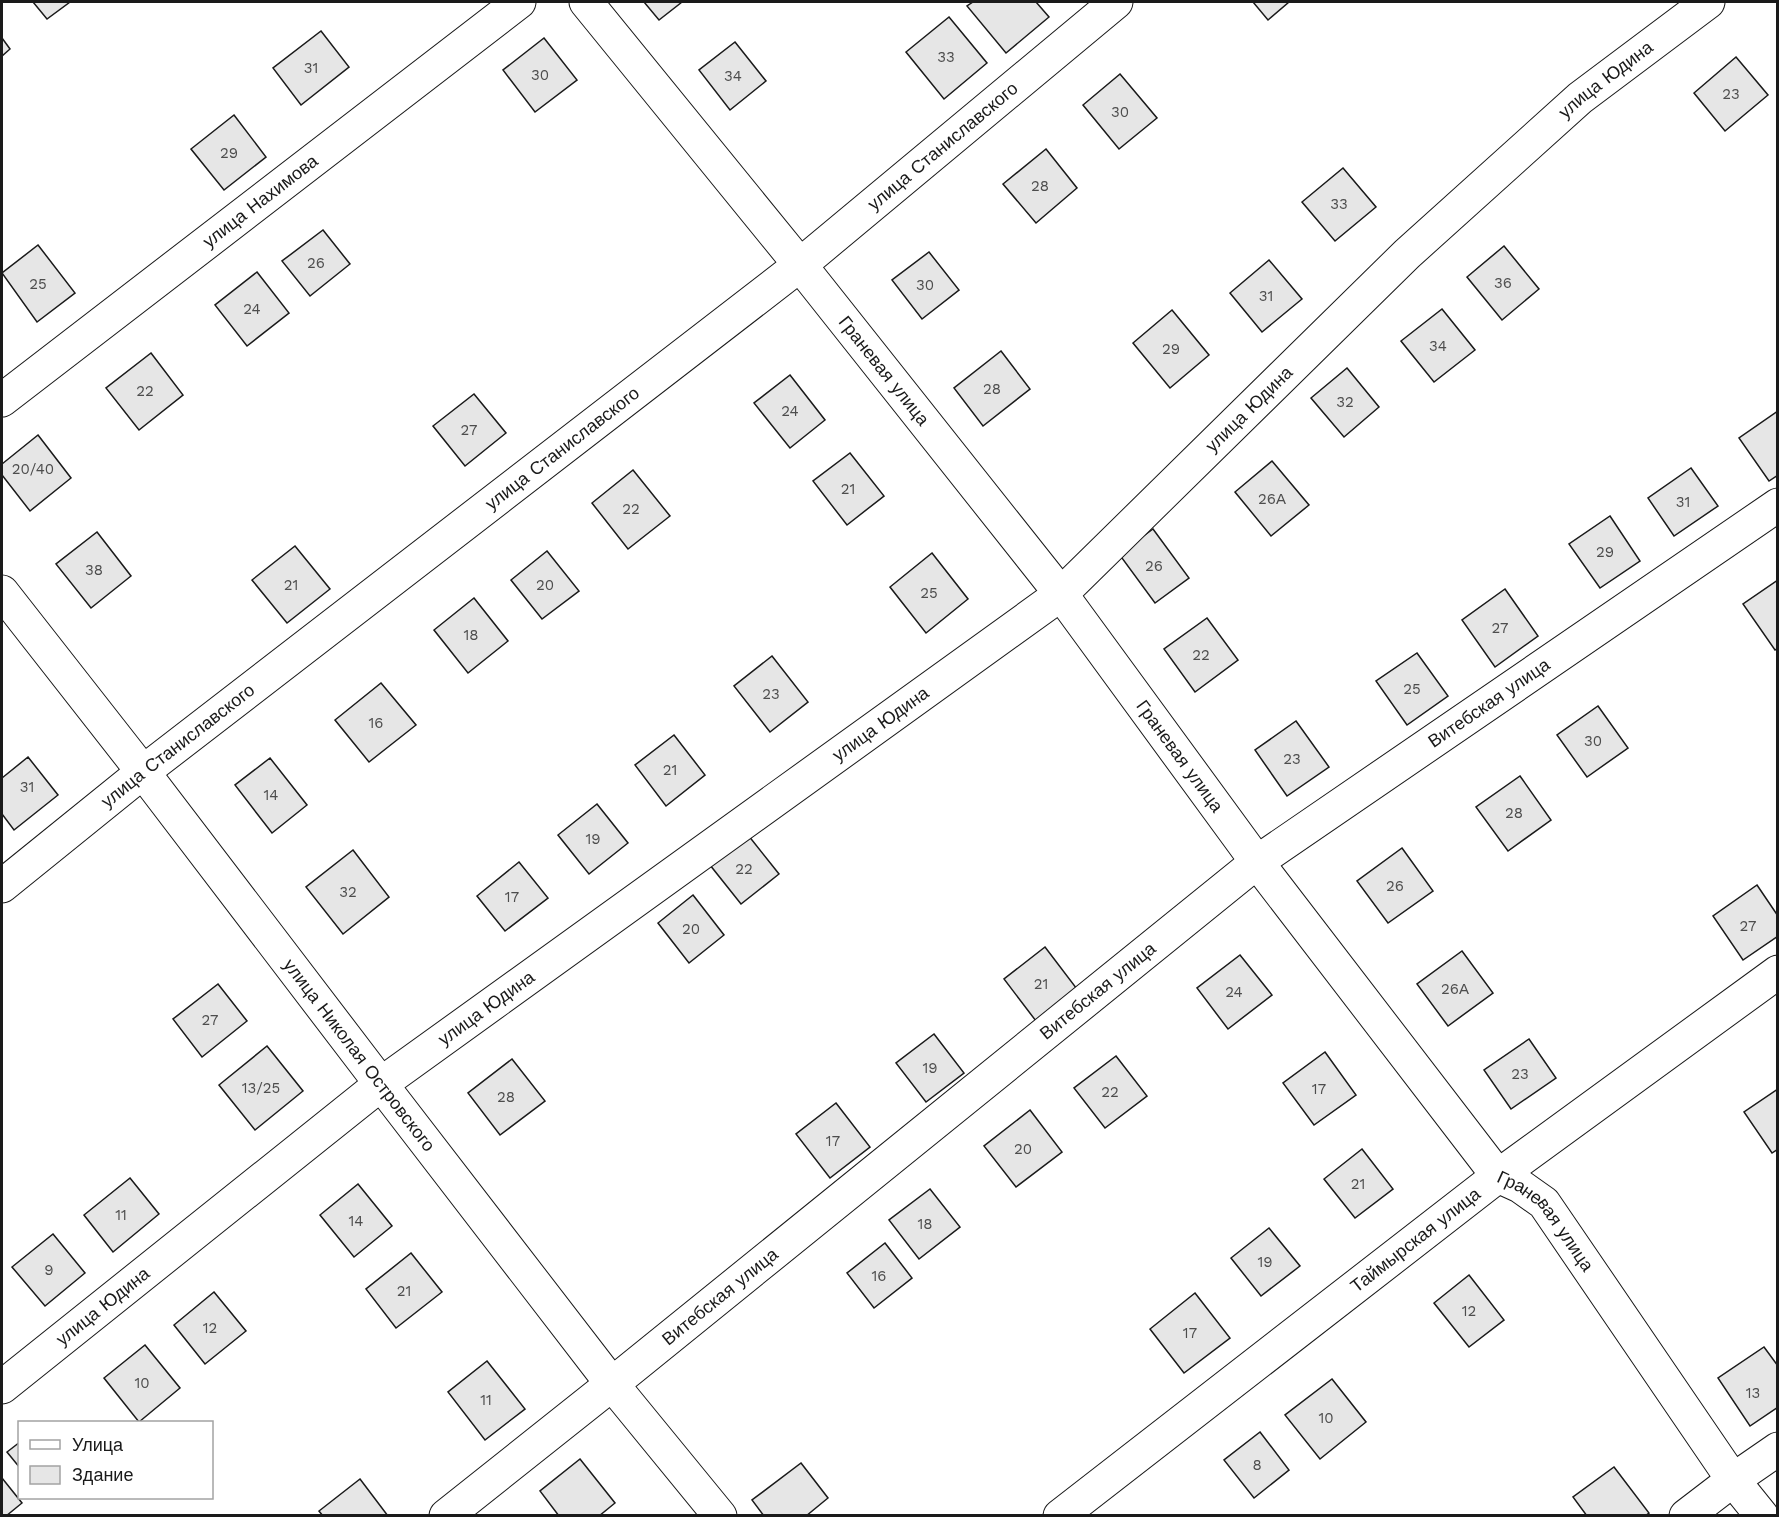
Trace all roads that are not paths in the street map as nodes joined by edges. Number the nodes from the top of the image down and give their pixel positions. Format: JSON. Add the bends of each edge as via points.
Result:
{"nodes":[{"id":1,"x":519,"y":2,"type":"edge"},
{"id":2,"x":585,"y":2,"type":"edge"},
{"id":3,"x":1116,"y":2,"type":"edge"},
{"id":4,"x":1708,"y":2,"type":"edge"},
{"id":5,"x":800,"y":265,"type":"junction"},
{"id":6,"x":2,"y":400,"type":"edge"},
{"id":7,"x":1778,"y":505,"type":"edge"},
{"id":8,"x":2,"y":592,"type":"edge"},
{"id":9,"x":1060,"y":594,"type":"junction"},
{"id":10,"x":143,"y":772,"type":"junction"},
{"id":11,"x":1257,"y":862,"type":"junction"},
{"id":12,"x":2,"y":886,"type":"edge"},
{"id":13,"x":1778,"y":972,"type":"edge"},
{"id":14,"x":381,"y":1084,"type":"junction"},
{"id":15,"x":1498,"y":1176,"type":"junction"},
{"id":16,"x":612,"y":1384,"type":"junction"},
{"id":17,"x":2,"y":1387,"type":"edge"},
{"id":18,"x":1778,"y":1449,"type":"edge"},
{"id":19,"x":1733,"y":1480,"type":"junction"},
{"id":20,"x":446,"y":1515,"type":"edge"},
{"id":21,"x":720,"y":1515,"type":"edge"},
{"id":22,"x":1060,"y":1515,"type":"edge"},
{"id":23,"x":1686,"y":1515,"type":"edge"},
{"id":24,"x":1762,"y":1515,"type":"edge"}],
"edges":[{"from":1,"to":6,"type":"street","name":"улица Нахимова"},
{"from":2,"to":5,"type":"street","name":"Граневая улица"},
{"from":3,"to":5,"type":"street","name":"улица Станиславского"},
{"from":4,"to":9,"type":"street","name":"улица Юдина","via":[[1580,98],[1407,254]]},
{"from":5,"to":9,"type":"street","name":"Граневая улица"},
{"from":5,"to":10,"type":"street","name":"улица Станиславского"},
{"from":7,"to":11,"type":"street","name":"Витебская улица"},
{"from":8,"to":10,"type":"street","name":"улица Николая Островского"},
{"from":9,"to":11,"type":"street","name":"Граневая улица"},
{"from":9,"to":14,"type":"street","name":"улица Юдина"},
{"from":10,"to":12,"type":"street","name":"улица Станиславского"},
{"from":10,"to":14,"type":"street","name":"улица Николая Островского"},
{"from":11,"to":15,"type":"street","name":"Граневая улица"},
{"from":11,"to":16,"type":"street","name":"Витебская улица"},
{"from":13,"to":15,"type":"street","name":"Таймырская улица"},
{"from":14,"to":16,"type":"street","name":"улица Николая Островского"},
{"from":14,"to":17,"type":"street","name":"улица Юдина"},
{"from":15,"to":19,"type":"street","name":"Граневая улица","via":[[1544,1203]]},
{"from":15,"to":22,"type":"street","name":"Таймырская улица"},
{"from":16,"to":20,"type":"street","name":"Витебская улица"},
{"from":16,"to":21,"type":"street","name":"улица Николая Островского"},
{"from":18,"to":19,"type":"street"},
{"from":19,"to":23,"type":"street"},
{"from":19,"to":24,"type":"street","name":"Граневая улица"}]}
